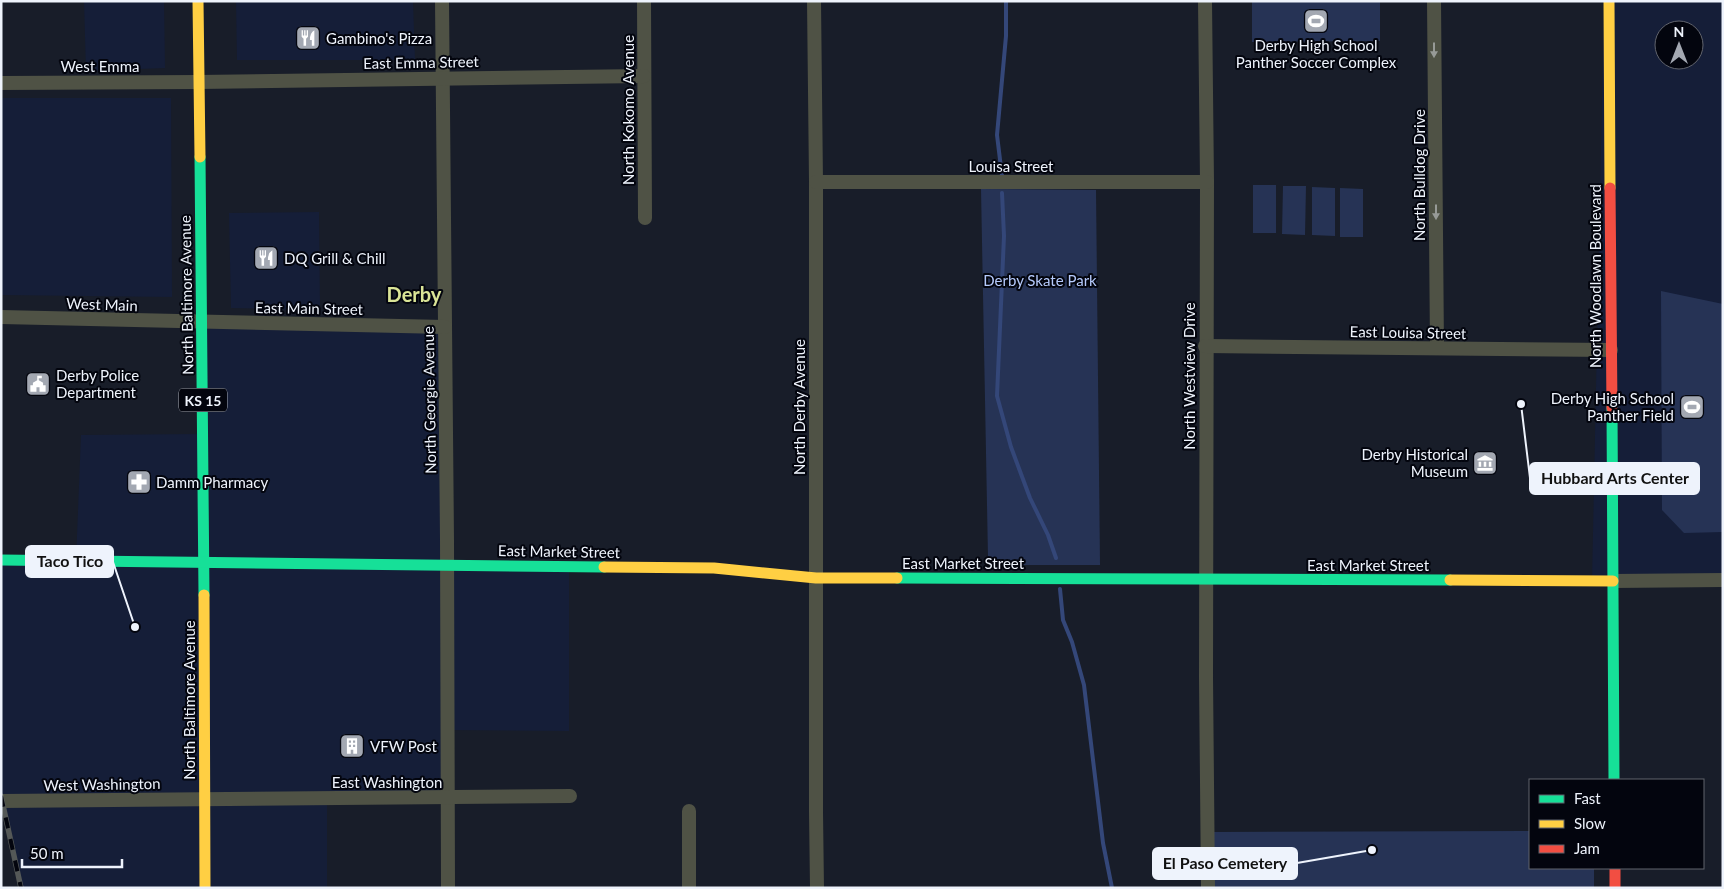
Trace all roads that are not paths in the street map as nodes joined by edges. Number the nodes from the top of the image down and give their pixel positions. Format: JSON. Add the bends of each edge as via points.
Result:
{"nodes":[{"id":1,"x":198,"y":1,"type":"edge"},
{"id":2,"x":442,"y":1,"type":"edge"},
{"id":3,"x":644,"y":1,"type":"edge"},
{"id":4,"x":814,"y":1,"type":"edge"},
{"id":5,"x":1205,"y":1,"type":"edge"},
{"id":6,"x":1434,"y":1,"type":"edge"},
{"id":7,"x":1609,"y":1,"type":"edge"},
{"id":8,"x":644,"y":76,"type":"junction"},
{"id":9,"x":443,"y":78,"type":"junction"},
{"id":10,"x":198,"y":82,"type":"junction"},
{"id":11,"x":1,"y":83,"type":"edge"},
{"id":12,"x":816,"y":182,"type":"junction"},
{"id":13,"x":1207,"y":182,"type":"junction"},
{"id":14,"x":645,"y":218,"type":"dead end"},
{"id":15,"x":1,"y":317,"type":"edge"},
{"id":16,"x":202,"y":322,"type":"junction"},
{"id":17,"x":445,"y":327,"type":"junction"},
{"id":18,"x":1206,"y":346,"type":"junction"},
{"id":19,"x":1437,"y":348,"type":"junction"},
{"id":20,"x":1611,"y":350,"type":"junction"},
{"id":21,"x":1,"y":560,"type":"edge"},
{"id":22,"x":204,"y":562,"type":"junction"},
{"id":23,"x":447,"y":566,"type":"junction"},
{"id":24,"x":816,"y":578,"type":"junction"},
{"id":25,"x":1723,"y":580,"type":"edge"},
{"id":26,"x":1205,"y":581,"type":"junction"},
{"id":27,"x":1613,"y":582,"type":"junction"},
{"id":28,"x":1614,"y":779,"type":"edge"},
{"id":29,"x":570,"y":796,"type":"dead end"},
{"id":30,"x":204,"y":798,"type":"junction"},
{"id":31,"x":448,"y":798,"type":"junction"},
{"id":32,"x":1,"y":801,"type":"edge"},
{"id":33,"x":689,"y":811,"type":"dead end"},
{"id":34,"x":1615,"y":869,"type":"edge"},
{"id":35,"x":205,"y":888,"type":"edge"},
{"id":36,"x":448,"y":888,"type":"edge"},
{"id":37,"x":689,"y":888,"type":"edge"},
{"id":38,"x":817,"y":888,"type":"edge"},
{"id":39,"x":1208,"y":888,"type":"edge"},
{"id":40,"x":1615,"y":888,"type":"edge"}],
"edges":[{"from":1,"to":10,"type":"street","name":"North Baltimore Avenue","number":"KS 15"},
{"from":2,"to":9,"type":"street","name":"North Georgie Avenue"},
{"from":3,"to":8,"type":"street","name":"North Kokomo Avenue"},
{"from":4,"to":12,"type":"street","name":"North Derby Avenue"},
{"from":5,"to":13,"type":"street","name":"North Westview Drive"},
{"from":6,"to":19,"type":"street","name":"North Bulldog Drive","one_way":true},
{"from":7,"to":20,"type":"street","name":"North Woodlawn Boulevard"},
{"from":8,"to":9,"type":"street","name":"East Emma Street"},
{"from":8,"to":14,"type":"street","name":"North Kokomo Avenue"},
{"from":9,"to":10,"type":"street","name":"East Emma Street"},
{"from":9,"to":17,"type":"street","name":"North Georgie Avenue"},
{"from":10,"to":11,"type":"street","name":"West Emma"},
{"from":10,"to":16,"type":"street","name":"North Baltimore Avenue","number":"KS 15"},
{"from":12,"to":13,"type":"street","name":"Louisa Street"},
{"from":12,"to":24,"type":"street","name":"North Derby Avenue"},
{"from":13,"to":18,"type":"street","name":"North Westview Drive"},
{"from":15,"to":16,"type":"street","name":"West Main"},
{"from":16,"to":17,"type":"street","name":"East Main Street"},
{"from":16,"to":22,"type":"street","name":"North Baltimore Avenue","number":"KS 15"},
{"from":17,"to":23,"type":"street","name":"North Georgie Avenue"},
{"from":18,"to":19,"type":"street","name":"East Louisa Street"},
{"from":18,"to":26,"type":"street","name":"North Westview Drive"},
{"from":19,"to":20,"type":"street","name":"East Louisa Street"},
{"from":20,"to":27,"type":"street","name":"North Woodlawn Boulevard"},
{"from":21,"to":22,"type":"street","name":"East Market Street"},
{"from":22,"to":23,"type":"street","name":"East Market Street"},
{"from":22,"to":30,"type":"street","name":"North Baltimore Avenue","number":"KS 15"},
{"from":23,"to":24,"type":"street","name":"East Market Street","via":[[714,568]]},
{"from":23,"to":31,"type":"street","name":"North Georgie Avenue"},
{"from":24,"to":26,"type":"street","name":"East Market Street"},
{"from":24,"to":38,"type":"street","name":"North Derby Avenue"},
{"from":25,"to":27,"type":"street","name":"East Market Street"},
{"from":26,"to":27,"type":"street","name":"East Market Street"},
{"from":26,"to":39,"type":"street","name":"North Westview Drive"},
{"from":27,"to":28,"type":"street","name":"North Woodlawn Boulevard"},
{"from":29,"to":31,"type":"street","name":"East Washington"},
{"from":30,"to":31,"type":"street","name":"East Washington"},
{"from":30,"to":32,"type":"street","name":"West Washington"},
{"from":30,"to":35,"type":"street","number":"KS 15"},
{"from":31,"to":36,"type":"street","name":"North Georgie Avenue"},
{"from":33,"to":37,"type":"street"},
{"from":34,"to":40,"type":"street"}]}
